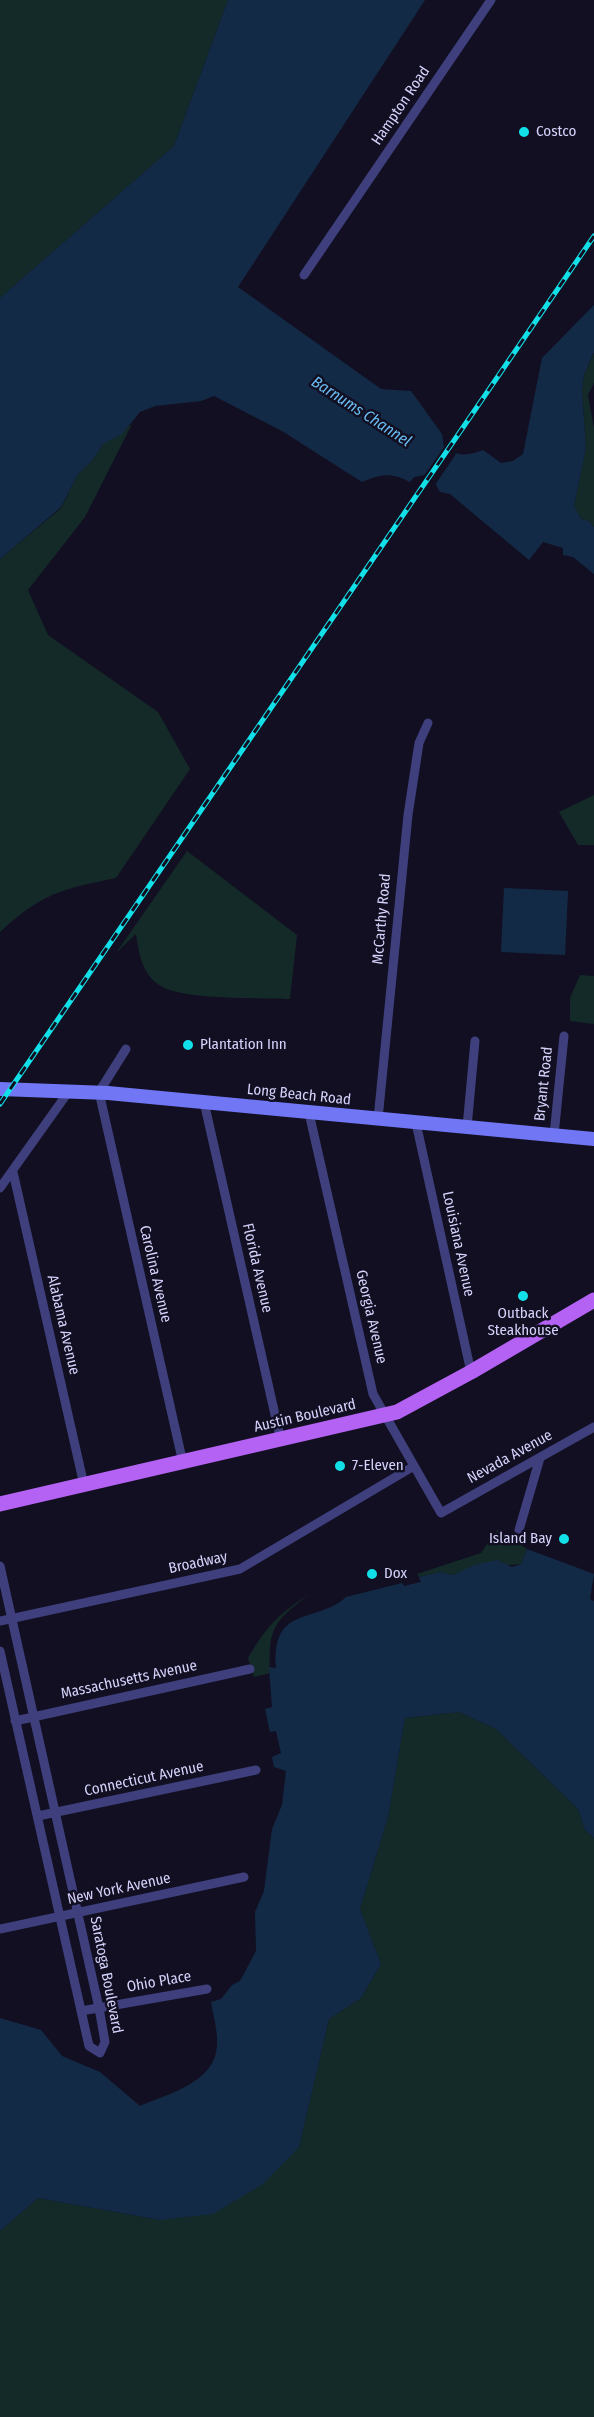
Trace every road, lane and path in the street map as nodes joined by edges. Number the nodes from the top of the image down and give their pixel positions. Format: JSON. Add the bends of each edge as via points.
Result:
{"nodes":[{"id":1,"x":491,"y":0,"type":"edge"},
{"id":2,"x":304,"y":275,"type":"dead end"},
{"id":3,"x":428,"y":723,"type":"dead end"},
{"id":4,"x":564,"y":1035,"type":"dead end"},
{"id":5,"x":475,"y":1041,"type":"dead end"},
{"id":6,"x":126,"y":1049,"type":"dead end"},
{"id":7,"x":0,"y":1089,"type":"edge"},
{"id":8,"x":69,"y":1091,"type":"junction"},
{"id":9,"x":99,"y":1092,"type":"junction"},
{"id":10,"x":204,"y":1102,"type":"junction"},
{"id":11,"x":309,"y":1113,"type":"junction"},
{"id":12,"x":378,"y":1119,"type":"junction"},
{"id":13,"x":416,"y":1123,"type":"junction"},
{"id":14,"x":467,"y":1127,"type":"junction"},
{"id":15,"x":554,"y":1135,"type":"junction"},
{"id":16,"x":594,"y":1139,"type":"edge"},
{"id":17,"x":13,"y":1172,"type":"junction"},
{"id":18,"x":0,"y":1188,"type":"edge"},
{"id":19,"x":594,"y":1300,"type":"edge"},
{"id":20,"x":471,"y":1372,"type":"junction"},
{"id":21,"x":385,"y":1415,"type":"junction"},
{"id":22,"x":594,"y":1427,"type":"edge"},
{"id":23,"x":281,"y":1441,"type":"junction"},
{"id":24,"x":540,"y":1458,"type":"junction"},
{"id":25,"x":183,"y":1463,"type":"junction"},
{"id":26,"x":414,"y":1466,"type":"junction"},
{"id":27,"x":84,"y":1485,"type":"junction"},
{"id":28,"x":0,"y":1504,"type":"edge"},
{"id":29,"x":441,"y":1514,"type":"joint"},
{"id":30,"x":519,"y":1530,"type":"dead end"},
{"id":31,"x":0,"y":1566,"type":"edge"},
{"id":32,"x":12,"y":1618,"type":"junction"},
{"id":33,"x":0,"y":1621,"type":"edge"},
{"id":34,"x":0,"y":1652,"type":"edge"},
{"id":35,"x":250,"y":1669,"type":"dead end"},
{"id":36,"x":34,"y":1715,"type":"junction"},
{"id":37,"x":15,"y":1720,"type":"junction"},
{"id":38,"x":256,"y":1770,"type":"dead end"},
{"id":39,"x":56,"y":1813,"type":"junction"},
{"id":40,"x":38,"y":1816,"type":"junction"},
{"id":41,"x":244,"y":1877,"type":"dead end"},
{"id":42,"x":78,"y":1912,"type":"junction"},
{"id":43,"x":58,"y":1918,"type":"junction"},
{"id":44,"x":0,"y":1929,"type":"edge"},
{"id":45,"x":207,"y":1989,"type":"dead end"},
{"id":46,"x":99,"y":2008,"type":"junction"},
{"id":47,"x":81,"y":2011,"type":"junction"}],
"edges":[{"from":1,"to":2,"type":"street","name":"Hampton Road"},
{"from":3,"to":12,"type":"street","name":"McCarthy Road","via":[[419,743],[405,837]]},
{"from":4,"to":15,"type":"street","name":"Bryant Road"},
{"from":5,"to":14,"type":"street"},
{"from":6,"to":9,"type":"street"},
{"from":7,"to":8,"type":"main road","name":"Long Beach Road"},
{"from":8,"to":9,"type":"main road","name":"Long Beach Road"},
{"from":8,"to":17,"type":"street"},
{"from":9,"to":10,"type":"main road","name":"Long Beach Road"},
{"from":9,"to":25,"type":"street","name":"Carolina Avenue"},
{"from":10,"to":11,"type":"main road","name":"Long Beach Road"},
{"from":10,"to":23,"type":"street","name":"Florida Avenue"},
{"from":11,"to":12,"type":"main road","name":"Long Beach Road"},
{"from":11,"to":21,"type":"street","name":"Georgia Avenue","via":[[373,1394]]},
{"from":12,"to":13,"type":"main road","name":"Long Beach Road"},
{"from":13,"to":14,"type":"main road","name":"Long Beach Road"},
{"from":13,"to":20,"type":"street","name":"Louisiana Avenue"},
{"from":14,"to":15,"type":"main road","name":"Long Beach Road"},
{"from":15,"to":16,"type":"main road","name":"Long Beach Road"},
{"from":17,"to":18,"type":"street"},
{"from":17,"to":27,"type":"street","name":"Alabama Avenue"},
{"from":19,"to":20,"type":"main road","name":"Austin Boulevard"},
{"from":20,"to":21,"type":"main road","name":"Austin Boulevard"},
{"from":21,"to":23,"type":"main road","name":"Austin Boulevard"},
{"from":21,"to":26,"type":"street","name":"Georgia Avenue"},
{"from":22,"to":24,"type":"street","name":"Nevada Avenue"},
{"from":23,"to":25,"type":"main road","name":"Austin Boulevard"},
{"from":24,"to":29,"type":"street","name":"Nevada Avenue"},
{"from":24,"to":30,"type":"street"},
{"from":25,"to":27,"type":"main road","name":"Austin Boulevard"},
{"from":26,"to":29,"type":"street","name":"Georgia Avenue"},
{"from":26,"to":32,"type":"street","name":"Broadway","via":[[240,1569]]},
{"from":27,"to":28,"type":"main road","name":"Austin Boulevard"},
{"from":31,"to":32,"type":"street","name":"Saratoga Boulevard"},
{"from":32,"to":33,"type":"street","name":"Broadway"},
{"from":32,"to":36,"type":"street","name":"Saratoga Boulevard"},
{"from":34,"to":37,"type":"street","name":"Saratoga Boulevard"},
{"from":35,"to":36,"type":"street","name":"Massachusetts Avenue"},
{"from":36,"to":37,"type":"street","name":"Massachusetts Avenue"},
{"from":36,"to":39,"type":"street","name":"Saratoga Boulevard"},
{"from":37,"to":40,"type":"street","name":"Saratoga Boulevard"},
{"from":38,"to":39,"type":"street","name":"Connecticut Avenue"},
{"from":39,"to":40,"type":"street","name":"Connecticut Avenue"},
{"from":39,"to":42,"type":"street","name":"Saratoga Boulevard"},
{"from":40,"to":43,"type":"street","name":"Saratoga Boulevard"},
{"from":41,"to":42,"type":"street","name":"New York Avenue"},
{"from":42,"to":43,"type":"street","name":"New York Avenue"},
{"from":42,"to":46,"type":"street","name":"Saratoga Boulevard"},
{"from":43,"to":44,"type":"street","name":"New York Avenue"},
{"from":43,"to":47,"type":"street","name":"Saratoga Boulevard"},
{"from":45,"to":46,"type":"street","name":"Ohio Place"},
{"from":46,"to":47,"type":"street","name":"Ohio Place"},
{"from":46,"to":47,"type":"street","name":"Saratoga Boulevard","via":[[105,2042],[100,2053],[89,2046]]}]}
